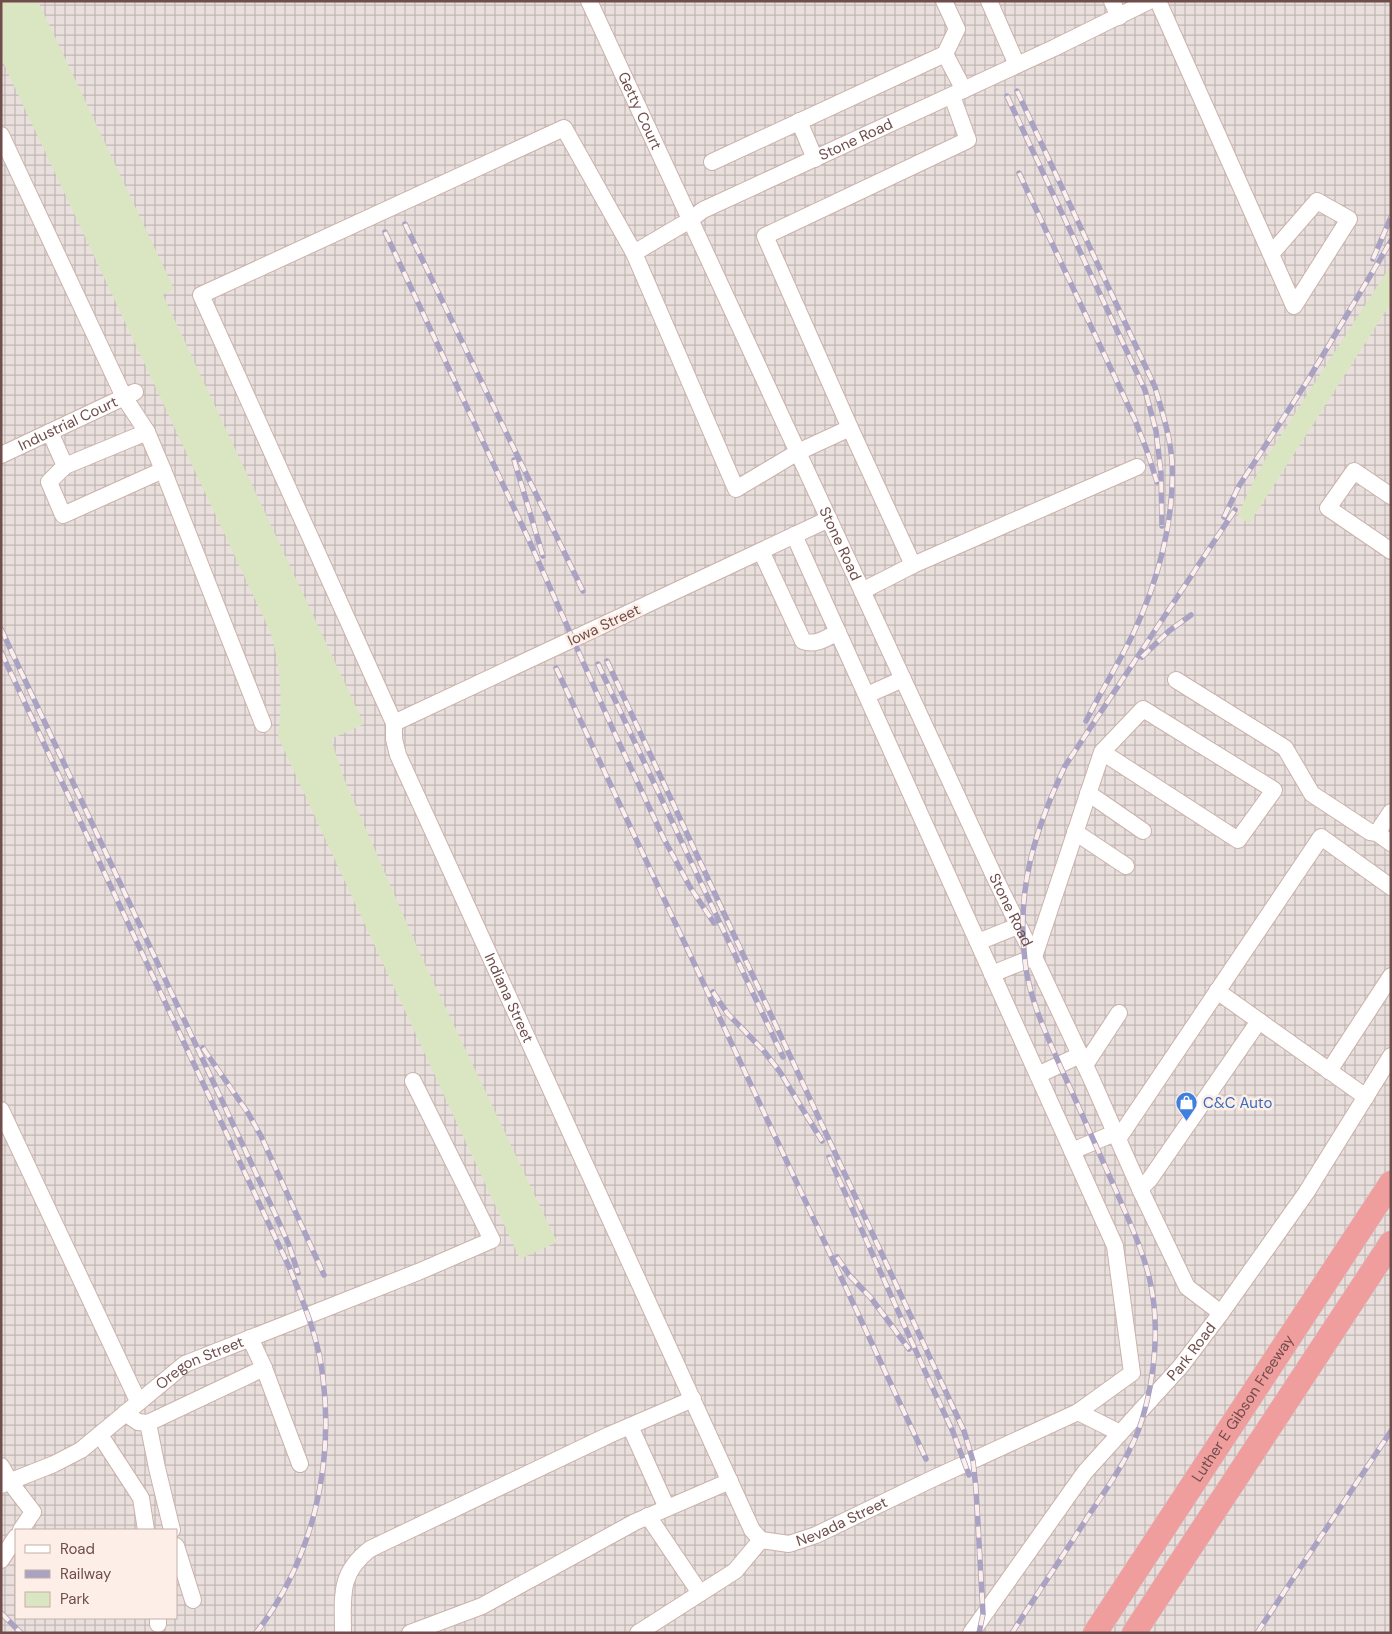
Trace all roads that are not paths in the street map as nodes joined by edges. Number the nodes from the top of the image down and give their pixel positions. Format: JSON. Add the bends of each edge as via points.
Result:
{"nodes":[{"id":1,"x":589,"y":1,"type":"edge"},
{"id":2,"x":944,"y":1,"type":"edge"},
{"id":3,"x":989,"y":1,"type":"edge"},
{"id":4,"x":1112,"y":1,"type":"edge"},
{"id":5,"x":1149,"y":1,"type":"edge"},
{"id":6,"x":1158,"y":1,"type":"edge"},
{"id":7,"x":1119,"y":17,"type":"junction"},
{"id":8,"x":944,"y":54,"type":"junction"},
{"id":9,"x":1017,"y":65,"type":"junction"},
{"id":10,"x":958,"y":93,"type":"junction"},
{"id":11,"x":799,"y":121,"type":"junction"},
{"id":12,"x":1,"y":135,"type":"edge"},
{"id":13,"x":814,"y":160,"type":"junction"},
{"id":14,"x":712,"y":162,"type":"dead end"},
{"id":15,"x":690,"y":220,"type":"junction"},
{"id":16,"x":634,"y":254,"type":"junction"},
{"id":17,"x":1271,"y":254,"type":"junction"},
{"id":18,"x":129,"y":394,"type":"junction"},
{"id":19,"x":850,"y":428,"type":"junction"},
{"id":20,"x":50,"y":432,"type":"junction"},
{"id":21,"x":147,"y":432,"type":"junction"},
{"id":22,"x":798,"y":452,"type":"junction"},
{"id":23,"x":1,"y":455,"type":"edge"},
{"id":24,"x":65,"y":466,"type":"junction"},
{"id":25,"x":1137,"y":467,"type":"dead end"},
{"id":26,"x":163,"y":470,"type":"junction"},
{"id":27,"x":1391,"y":496,"type":"edge"},
{"id":28,"x":828,"y":519,"type":"junction"},
{"id":29,"x":794,"y":535,"type":"junction"},
{"id":30,"x":761,"y":551,"type":"junction"},
{"id":31,"x":1391,"y":551,"type":"edge"},
{"id":32,"x":913,"y":566,"type":"junction"},
{"id":33,"x":862,"y":591,"type":"junction"},
{"id":34,"x":838,"y":632,"type":"junction"},
{"id":35,"x":903,"y":679,"type":"junction"},
{"id":36,"x":1176,"y":680,"type":"dead end"},
{"id":37,"x":866,"y":695,"type":"junction"},
{"id":38,"x":263,"y":724,"type":"dead end"},
{"id":39,"x":394,"y":731,"type":"junction"},
{"id":40,"x":1102,"y":752,"type":"junction"},
{"id":41,"x":1088,"y":793,"type":"junction"},
{"id":42,"x":1391,"y":812,"type":"edge"},
{"id":43,"x":1143,"y":831,"type":"dead end"},
{"id":44,"x":1075,"y":832,"type":"junction"},
{"id":45,"x":1377,"y":833,"type":"junction"},
{"id":46,"x":1391,"y":843,"type":"edge"},
{"id":47,"x":1126,"y":866,"type":"dead end"},
{"id":48,"x":1391,"y":887,"type":"edge"},
{"id":49,"x":1018,"y":926,"type":"junction"},
{"id":50,"x":978,"y":942,"type":"junction"},
{"id":51,"x":1034,"y":957,"type":"junction"},
{"id":52,"x":992,"y":974,"type":"junction"},
{"id":53,"x":1390,"y":979,"type":"edge"},
{"id":54,"x":1217,"y":991,"type":"junction"},
{"id":55,"x":1119,"y":1013,"type":"dead end"},
{"id":56,"x":1259,"y":1021,"type":"junction"},
{"id":57,"x":1391,"y":1056,"type":"edge"},
{"id":58,"x":1082,"y":1060,"type":"junction"},
{"id":59,"x":1329,"y":1071,"type":"junction"},
{"id":60,"x":1038,"y":1075,"type":"junction"},
{"id":61,"x":414,"y":1081,"type":"dead end"},
{"id":62,"x":1366,"y":1096,"type":"junction"},
{"id":63,"x":1,"y":1110,"type":"edge"},
{"id":64,"x":1117,"y":1136,"type":"junction"},
{"id":65,"x":1072,"y":1151,"type":"junction"},
{"id":66,"x":1391,"y":1183,"type":"edge"},
{"id":67,"x":1140,"y":1190,"type":"junction"},
{"id":68,"x":1391,"y":1243,"type":"edge"},
{"id":69,"x":1221,"y":1313,"type":"junction"},
{"id":70,"x":250,"y":1338,"type":"junction"},
{"id":71,"x":264,"y":1368,"type":"junction"},
{"id":72,"x":693,"y":1399,"type":"junction"},
{"id":73,"x":138,"y":1401,"type":"junction"},
{"id":74,"x":1078,"y":1412,"type":"junction"},
{"id":75,"x":125,"y":1413,"type":"junction"},
{"id":76,"x":148,"y":1424,"type":"junction"},
{"id":77,"x":630,"y":1426,"type":"junction"},
{"id":78,"x":1120,"y":1433,"type":"junction"},
{"id":79,"x":100,"y":1435,"type":"junction"},
{"id":80,"x":300,"y":1464,"type":"dead end"},
{"id":81,"x":1,"y":1466,"type":"edge"},
{"id":82,"x":730,"y":1481,"type":"junction"},
{"id":83,"x":5,"y":1483,"type":"edge"},
{"id":84,"x":667,"y":1508,"type":"junction"},
{"id":85,"x":648,"y":1516,"type":"junction"},
{"id":86,"x":22,"y":1529,"type":"edge"},
{"id":87,"x":146,"y":1529,"type":"edge"},
{"id":88,"x":172,"y":1529,"type":"edge"},
{"id":89,"x":15,"y":1539,"type":"edge"},
{"id":90,"x":761,"y":1540,"type":"junction"},
{"id":91,"x":178,"y":1552,"type":"edge"},
{"id":92,"x":1,"y":1560,"type":"edge"},
{"id":93,"x":700,"y":1593,"type":"junction"},
{"id":94,"x":193,"y":1600,"type":"dead end"},
{"id":95,"x":343,"y":1633,"type":"edge"},
{"id":96,"x":410,"y":1633,"type":"edge"},
{"id":97,"x":638,"y":1633,"type":"edge"},
{"id":98,"x":971,"y":1633,"type":"edge"},
{"id":99,"x":1095,"y":1633,"type":"edge"},
{"id":100,"x":1134,"y":1633,"type":"edge"}],
"edges":[{"from":1,"to":15,"type":"street","name":"Getty Court"},
{"from":2,"to":8,"type":"street","via":[[957,29]]},
{"from":3,"to":9,"type":"street"},
{"from":4,"to":7,"type":"street"},
{"from":5,"to":7,"type":"street","name":"Stone Road"},
{"from":6,"to":17,"type":"street"},
{"from":7,"to":9,"type":"street","name":"Stone Road"},
{"from":8,"to":10,"type":"street"},
{"from":8,"to":11,"type":"street"},
{"from":9,"to":10,"type":"street","name":"Stone Road"},
{"from":10,"to":13,"type":"street","name":"Stone Road"},
{"from":10,"to":19,"type":"street","via":[[968,140],[766,236]]},
{"from":11,"to":13,"type":"street"},
{"from":11,"to":14,"type":"street"},
{"from":12,"to":18,"type":"street"},
{"from":13,"to":15,"type":"street","name":"Stone Road","via":[[703,210]]},
{"from":15,"to":16,"type":"street"},
{"from":15,"to":22,"type":"street","name":"Stone Road"},
{"from":16,"to":22,"type":"street","via":[[736,489]]},
{"from":16,"to":39,"type":"street","name":"Indiana Street","via":[[564,128],[201,294]]},
{"from":17,"to":17,"type":"street","via":[[1294,306],[1349,219],[1317,201]]},
{"from":18,"to":20,"type":"street","name":"Industrial Court"},
{"from":18,"to":21,"type":"street"},
{"from":19,"to":22,"type":"street"},
{"from":19,"to":32,"type":"street"},
{"from":20,"to":23,"type":"street","name":"Industrial Court"},
{"from":20,"to":24,"type":"street"},
{"from":21,"to":24,"type":"street"},
{"from":21,"to":26,"type":"street"},
{"from":22,"to":28,"type":"street","name":"Stone Road"},
{"from":24,"to":26,"type":"street","via":[[49,482],[63,515]]},
{"from":25,"to":32,"type":"street"},
{"from":26,"to":38,"type":"street"},
{"from":27,"to":31,"type":"street","via":[[1354,472],[1328,508]]},
{"from":28,"to":29,"type":"street","name":"Iowa Street"},
{"from":28,"to":33,"type":"street","name":"Stone Road"},
{"from":29,"to":30,"type":"street","name":"Iowa Street"},
{"from":29,"to":34,"type":"street"},
{"from":30,"to":34,"type":"street","via":[[803,641],[815,643]]},
{"from":30,"to":39,"type":"street","name":"Iowa Street"},
{"from":32,"to":33,"type":"street"},
{"from":33,"to":35,"type":"street","name":"Stone Road"},
{"from":34,"to":37,"type":"street"},
{"from":35,"to":37,"type":"street"},
{"from":35,"to":49,"type":"street","name":"Stone Road"},
{"from":36,"to":45,"type":"street","via":[[1285,748],[1312,794],[1370,832]]},
{"from":37,"to":50,"type":"street"},
{"from":39,"to":72,"type":"street","name":"Indiana Street","via":[[398,755]]},
{"from":40,"to":40,"type":"street","via":[[1143,709],[1274,790],[1238,840]]},
{"from":40,"to":41,"type":"street"},
{"from":41,"to":43,"type":"street"},
{"from":41,"to":44,"type":"street"},
{"from":42,"to":45,"type":"street"},
{"from":44,"to":47,"type":"street"},
{"from":44,"to":51,"type":"street"},
{"from":45,"to":46,"type":"street"},
{"from":48,"to":54,"type":"street","via":[[1321,837]]},
{"from":49,"to":50,"type":"street"},
{"from":49,"to":51,"type":"street","name":"Stone Road"},
{"from":50,"to":52,"type":"street"},
{"from":51,"to":52,"type":"street"},
{"from":51,"to":58,"type":"street","name":"Stone Road"},
{"from":52,"to":60,"type":"street"},
{"from":53,"to":59,"type":"street"},
{"from":54,"to":56,"type":"street"},
{"from":54,"to":64,"type":"street"},
{"from":55,"to":58,"type":"street"},
{"from":56,"to":59,"type":"street"},
{"from":56,"to":67,"type":"street"},
{"from":57,"to":62,"type":"street","name":"Park Road"},
{"from":58,"to":60,"type":"street"},
{"from":58,"to":64,"type":"street","name":"Stone Road"},
{"from":59,"to":62,"type":"street"},
{"from":60,"to":65,"type":"street"},
{"from":61,"to":70,"type":"street","name":"Oregon Street","via":[[492,1240]]},
{"from":62,"to":69,"type":"street","name":"Park Road","via":[[1306,1193]]},
{"from":63,"to":73,"type":"street"},
{"from":64,"to":65,"type":"street"},
{"from":64,"to":67,"type":"street","name":"Stone Road"},
{"from":65,"to":74,"type":"street","name":"Nevada Street","via":[[1115,1246],[1132,1373]]},
{"from":66,"to":99,"type":"highway","name":"Luther E Gibson Freeway"},
{"from":67,"to":69,"type":"street","name":"Stone Road","via":[[1187,1287]]},
{"from":68,"to":100,"type":"highway"},
{"from":69,"to":78,"type":"street","name":"Park Road","via":[[1181,1366]]},
{"from":70,"to":71,"type":"street"},
{"from":70,"to":73,"type":"street","name":"Oregon Street","via":[[185,1364]]},
{"from":71,"to":76,"type":"street"},
{"from":71,"to":80,"type":"street"},
{"from":72,"to":77,"type":"street"},
{"from":72,"to":82,"type":"street"},
{"from":73,"to":75,"type":"street","name":"Oregon Street"},
{"from":74,"to":78,"type":"street"},
{"from":74,"to":90,"type":"street","name":"Nevada Street","via":[[816,1535],[789,1544]]},
{"from":75,"to":76,"type":"street","via":[[138,1422]]},
{"from":75,"to":79,"type":"street","name":"Oregon Street"},
{"from":76,"to":88,"type":"street"},
{"from":77,"to":84,"type":"street"},
{"from":77,"to":95,"type":"street","via":[[370,1549],[353,1565],[346,1579]]},
{"from":78,"to":98,"type":"street","name":"Park Road","via":[[1085,1472]]},
{"from":79,"to":83,"type":"street","name":"Oregon Street","via":[[54,1464]]},
{"from":79,"to":87,"type":"street","via":[[141,1498]]},
{"from":81,"to":83,"type":"street"},
{"from":82,"to":84,"type":"street"},
{"from":82,"to":90,"type":"street","via":[[752,1530]]},
{"from":83,"to":86,"type":"street","via":[[33,1512]]},
{"from":84,"to":85,"type":"street"},
{"from":85,"to":93,"type":"street"},
{"from":85,"to":96,"type":"street","via":[[482,1606]]},
{"from":89,"to":92,"type":"street"},
{"from":90,"to":93,"type":"street","via":[[735,1571]]},
{"from":91,"to":94,"type":"street"},
{"from":93,"to":97,"type":"street"}]}
